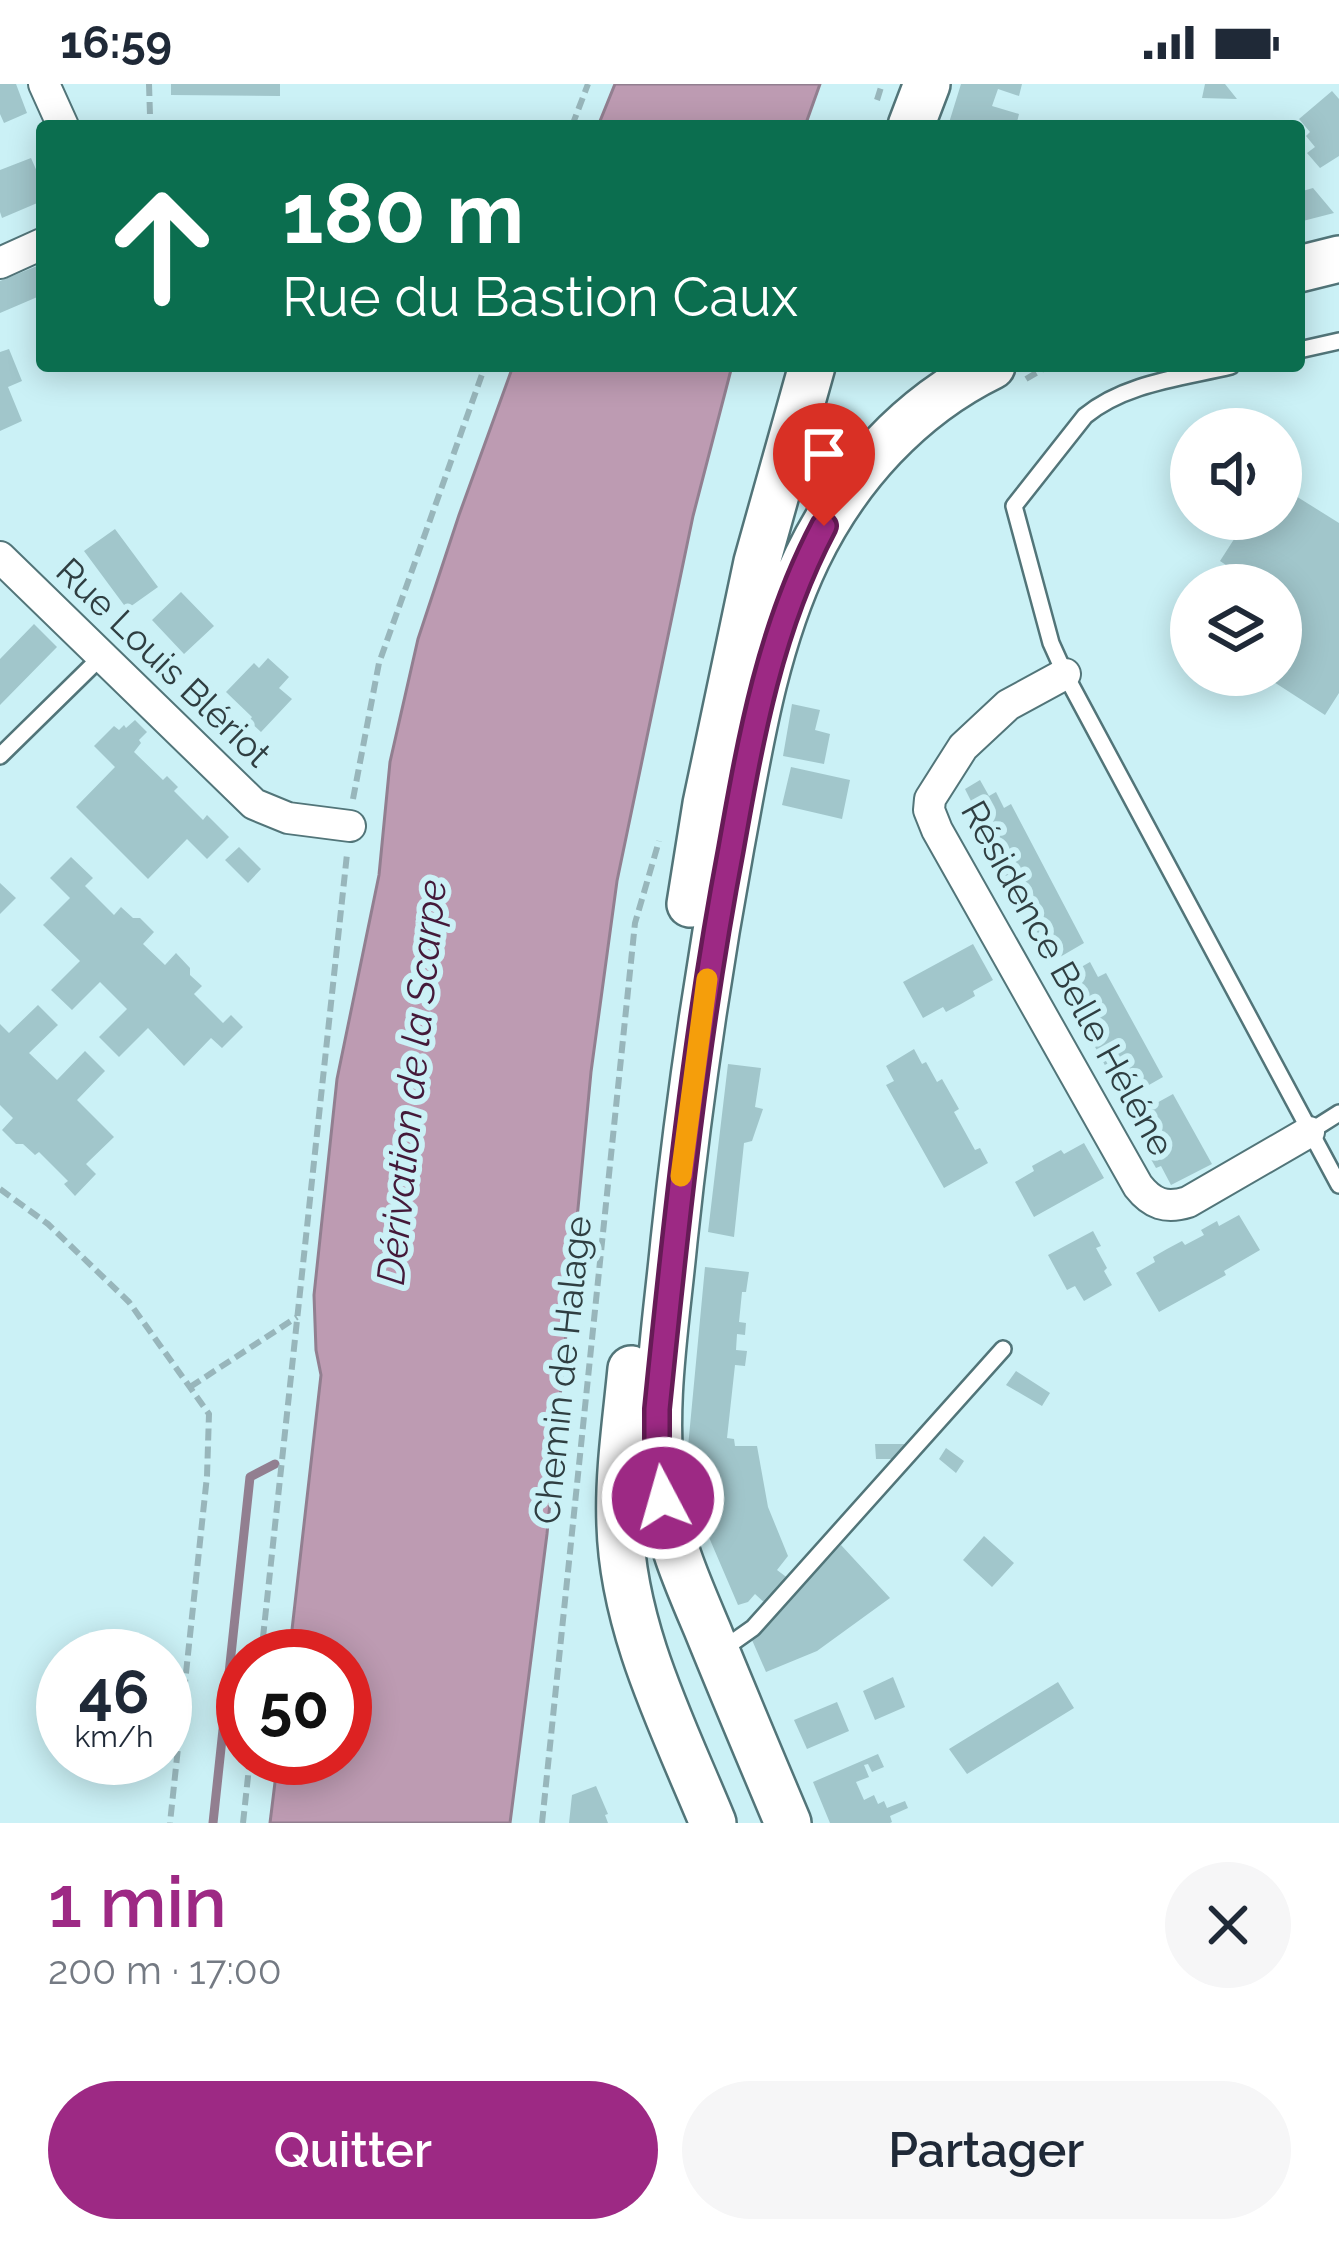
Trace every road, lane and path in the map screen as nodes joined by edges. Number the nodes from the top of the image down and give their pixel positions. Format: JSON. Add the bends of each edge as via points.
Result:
{"nodes":[{"id":1,"x":44,"y":84,"type":"edge"},
{"id":2,"x":149,"y":84,"type":"edge"},
{"id":3,"x":588,"y":84,"type":"edge"},
{"id":4,"x":904,"y":84,"type":"edge"},
{"id":5,"x":927,"y":84,"type":"edge"},
{"id":6,"x":150,"y":115,"type":"dead end"},
{"id":7,"x":60,"y":120,"type":"edge"},
{"id":8,"x":574,"y":120,"type":"edge"},
{"id":9,"x":890,"y":120,"type":"edge"},
{"id":10,"x":913,"y":120,"type":"edge"},
{"id":11,"x":36,"y":247,"type":"edge"},
{"id":12,"x":1339,"y":259,"type":"edge"},
{"id":13,"x":0,"y":263,"type":"edge"},
{"id":14,"x":1305,"y":268,"type":"edge"},
{"id":15,"x":1339,"y":278,"type":"edge"},
{"id":16,"x":1305,"y":286,"type":"edge"},
{"id":17,"x":1339,"y":340,"type":"edge"},
{"id":18,"x":1305,"y":348,"type":"edge"},
{"id":19,"x":483,"y":372,"type":"edge"},
{"id":20,"x":810,"y":372,"type":"edge"},
{"id":21,"x":942,"y":372,"type":"edge"},
{"id":22,"x":981,"y":372,"type":"edge"},
{"id":23,"x":1205,"y":372,"type":"edge"},
{"id":24,"x":0,"y":557,"type":"edge"},
{"id":25,"x":102,"y":656,"type":"junction"},
{"id":26,"x":1065,"y":674,"type":"junction"},
{"id":27,"x":725,"y":714,"type":"junction"},
{"id":28,"x":0,"y":756,"type":"edge"},
{"id":29,"x":350,"y":826,"type":"junction"},
{"id":30,"x":635,"y":923,"type":"dead end"},
{"id":31,"x":1339,"y":1113,"type":"edge"},
{"id":32,"x":1309,"y":1132,"type":"junction"},
{"id":33,"x":1339,"y":1185,"type":"edge"},
{"id":34,"x":0,"y":1189,"type":"edge"},
{"id":35,"x":297,"y":1317,"type":"junction"},
{"id":36,"x":1003,"y":1349,"type":"dead end"},
{"id":37,"x":190,"y":1387,"type":"junction"},
{"id":38,"x":264,"y":1629,"type":"edge"},
{"id":39,"x":717,"y":1654,"type":"junction"},
{"id":40,"x":247,"y":1785,"type":"edge"},
{"id":41,"x":170,"y":1823,"type":"edge"},
{"id":42,"x":243,"y":1823,"type":"edge"},
{"id":43,"x":542,"y":1823,"type":"edge"},
{"id":44,"x":713,"y":1823,"type":"edge"},
{"id":45,"x":788,"y":1823,"type":"edge"}],
"edges":[{"from":1,"to":7,"type":"street"},
{"from":2,"to":6,"type":"path"},
{"from":3,"to":8,"type":"path"},
{"from":4,"to":9,"type":"main road"},
{"from":5,"to":10,"type":"main road"},
{"from":11,"to":13,"type":"street"},
{"from":12,"to":14,"type":"main road"},
{"from":15,"to":16,"type":"main road"},
{"from":17,"to":18,"type":"lane"},
{"from":19,"to":29,"type":"path","via":[[379,663]]},
{"from":20,"to":27,"type":"main road"},
{"from":21,"to":27,"type":"main road","via":[[870,430],[807,514],[768,591]]},
{"from":22,"to":39,"type":"main road","via":[[892,437],[824,526],[778,632],[744,775],[705,994],[657,1409],[670,1532]]},
{"from":23,"to":26,"type":"lane","via":[[1097,406],[1014,506]]},
{"from":24,"to":25,"type":"street","name":"Rue Louis Blériot"},
{"from":25,"to":28,"type":"lane"},
{"from":25,"to":29,"type":"street","name":"Rue Louis Blériot","via":[[254,804],[288,818]]},
{"from":26,"to":32,"type":"lane"},
{"from":26,"to":32,"type":"street","name":"Résidence Belle Héléne","via":[[1008,705],[955,757],[930,799],[937,830],[1152,1201],[1188,1202]]},
{"from":27,"to":44,"type":"main road","via":[[667,1051],[620,1497],[641,1642]]},
{"from":29,"to":35,"type":"path"},
{"from":30,"to":43,"type":"path","name":"Chemin de Halage"},
{"from":31,"to":32,"type":"lane"},
{"from":32,"to":33,"type":"lane"},
{"from":34,"to":37,"type":"path","via":[[129,1303]]},
{"from":35,"to":37,"type":"path"},
{"from":35,"to":38,"type":"path"},
{"from":36,"to":39,"type":"lane","via":[[753,1628]]},
{"from":37,"to":41,"type":"path","via":[[209,1414],[207,1476]]},
{"from":39,"to":45,"type":"main road"},
{"from":40,"to":42,"type":"path"}]}
